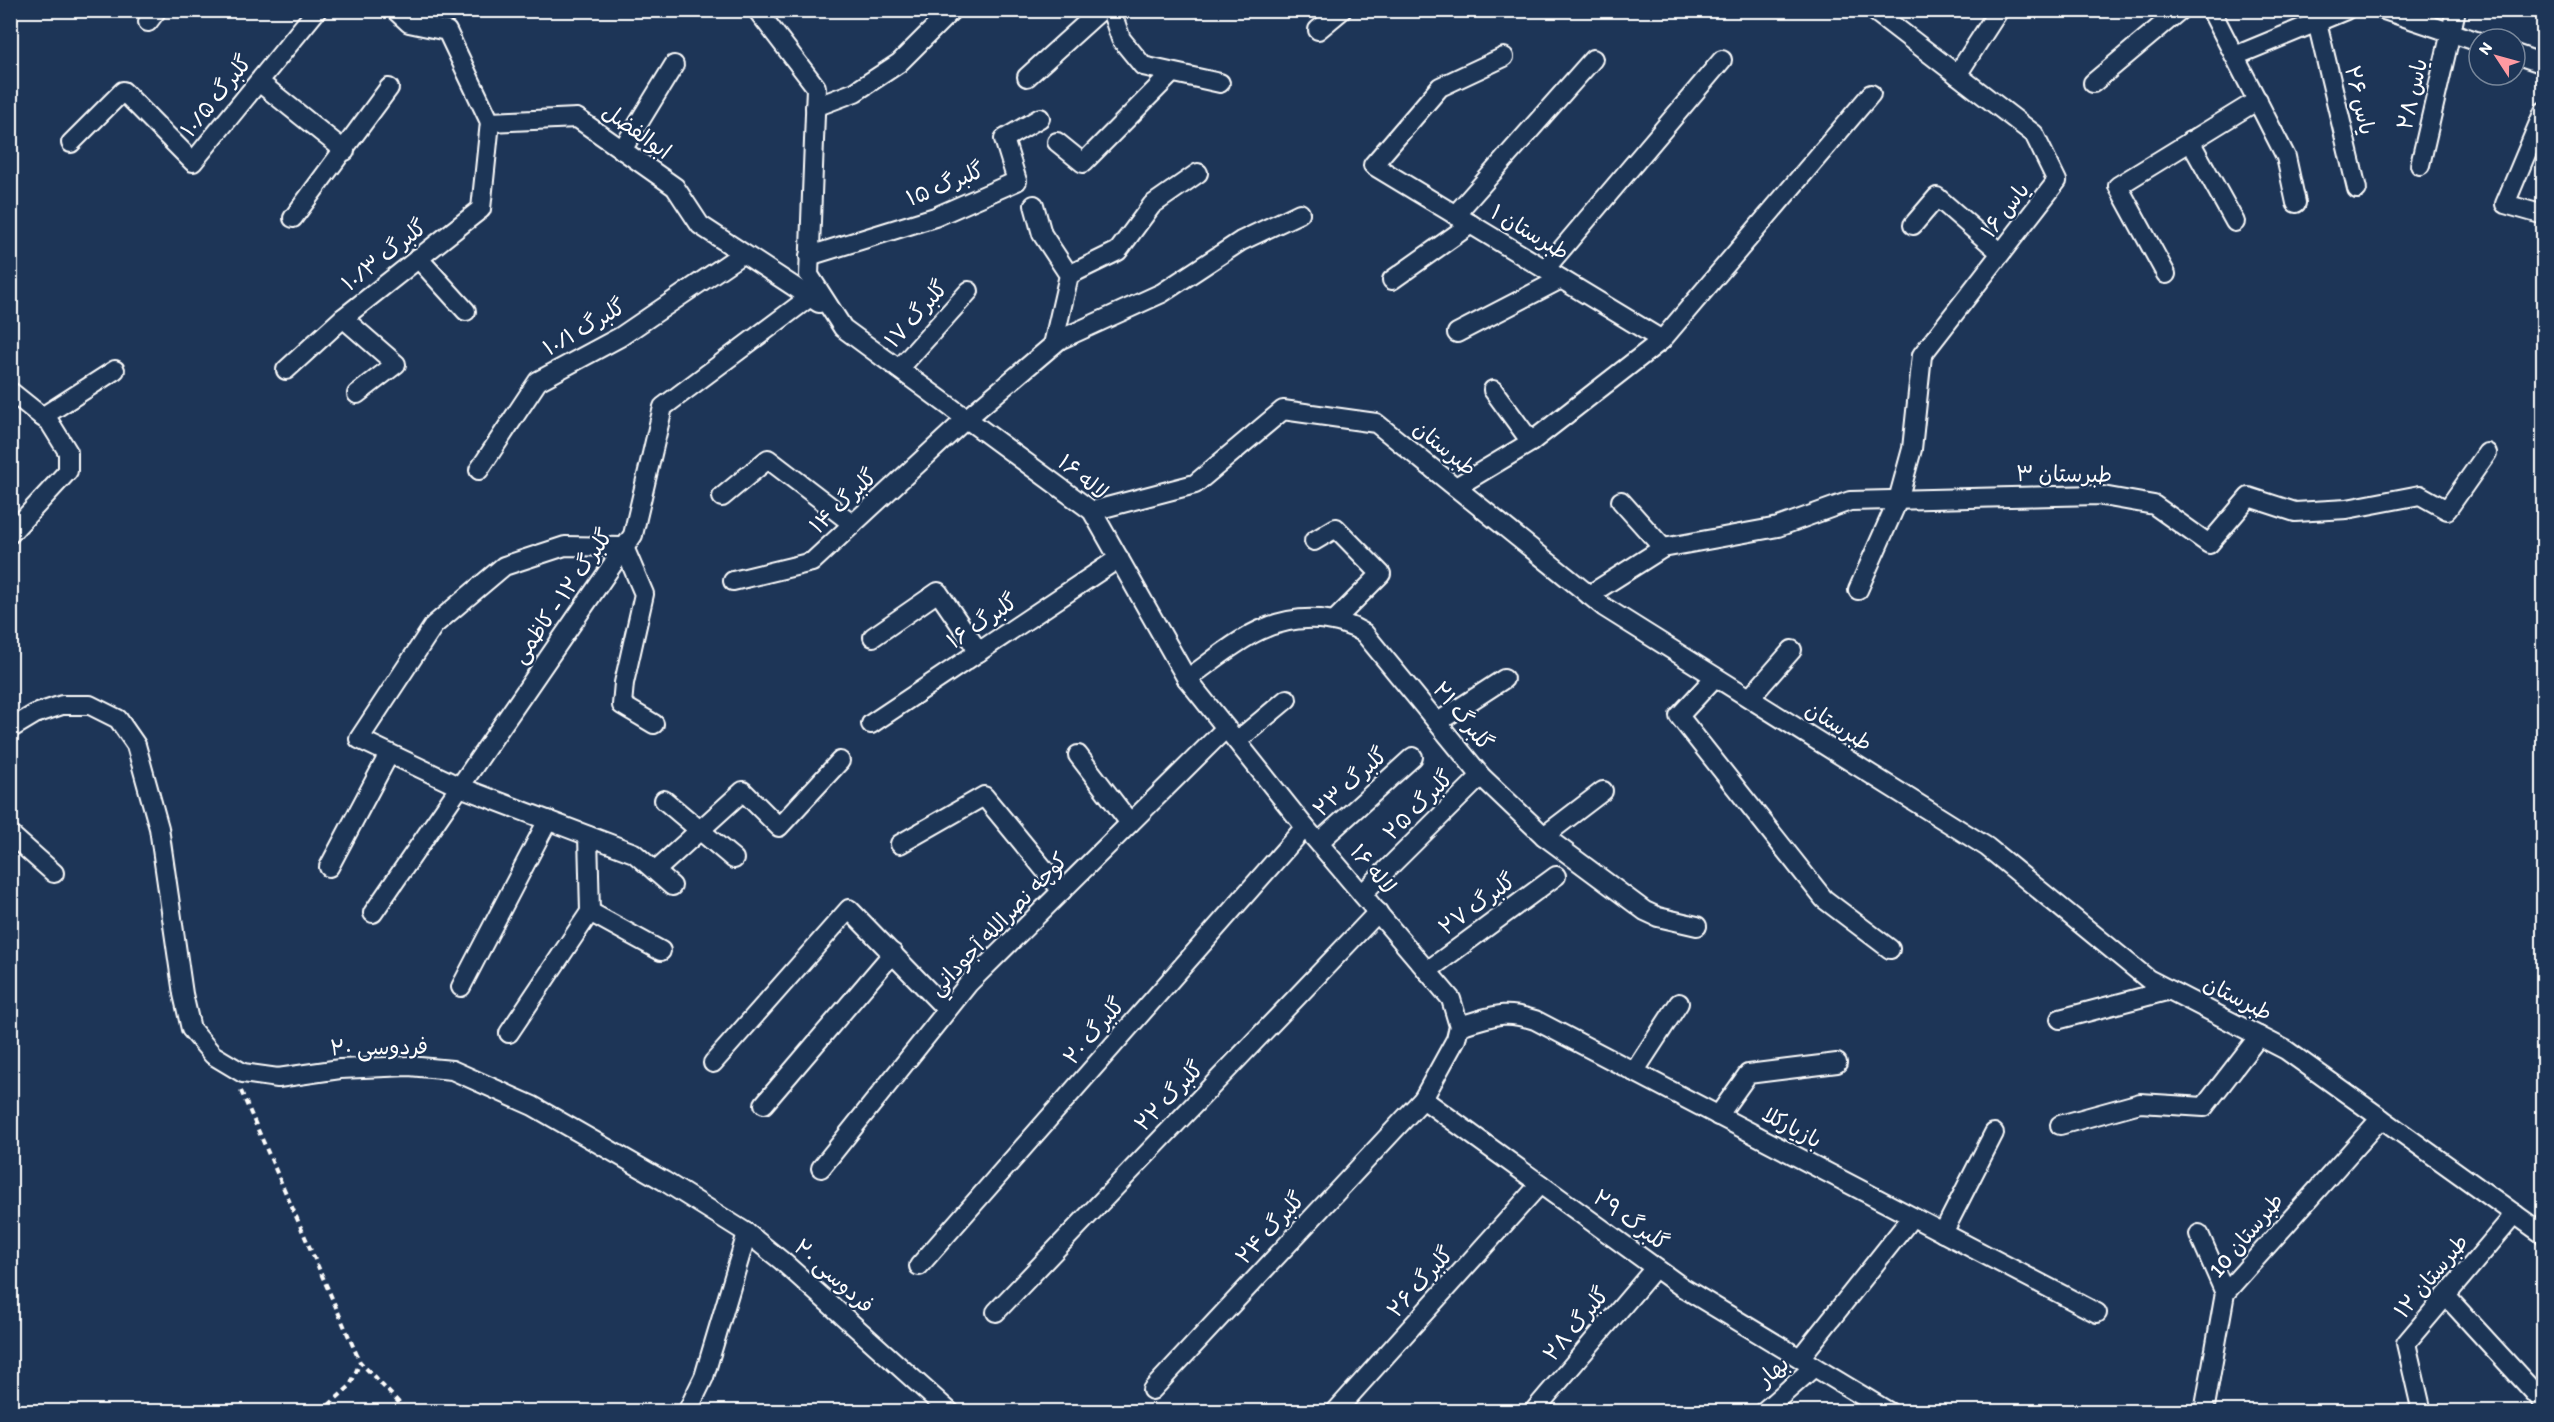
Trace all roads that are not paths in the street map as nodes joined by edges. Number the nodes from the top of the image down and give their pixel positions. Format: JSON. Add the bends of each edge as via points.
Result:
{"nodes":[{"id":1,"x":317,"y":10,"type":"edge"},
{"id":2,"x":395,"y":10,"type":"edge"},
{"id":3,"x":757,"y":10,"type":"edge"},
{"id":4,"x":952,"y":10,"type":"edge"},
{"id":5,"x":1101,"y":10,"type":"edge"},
{"id":6,"x":1111,"y":10,"type":"edge"},
{"id":7,"x":1342,"y":10,"type":"edge"},
{"id":8,"x":1873,"y":10,"type":"edge"},
{"id":9,"x":1998,"y":10,"type":"edge"},
{"id":10,"x":2180,"y":10,"type":"edge"},
{"id":11,"x":2211,"y":10,"type":"edge"},
{"id":12,"x":2346,"y":10,"type":"edge"},
{"id":13,"x":2384,"y":10,"type":"edge"},
{"id":14,"x":2456,"y":10,"type":"edge"},
{"id":15,"x":2317,"y":22,"type":"junction"},
{"id":16,"x":1318,"y":30,"type":"dead end"},
{"id":17,"x":2451,"y":33,"type":"junction"},
{"id":18,"x":2467,"y":38,"type":"edge"},
{"id":19,"x":2235,"y":56,"type":"junction"},
{"id":20,"x":1504,"y":57,"type":"dead end"},
{"id":21,"x":2527,"y":58,"type":"edge"},
{"id":22,"x":1593,"y":59,"type":"dead end"},
{"id":23,"x":1722,"y":60,"type":"dead end"},
{"id":24,"x":2544,"y":64,"type":"edge"},
{"id":25,"x":674,"y":65,"type":"dead end"},
{"id":26,"x":1172,"y":73,"type":"junction"},
{"id":27,"x":1957,"y":75,"type":"junction"},
{"id":28,"x":1027,"y":77,"type":"dead end"},
{"id":29,"x":259,"y":82,"type":"junction"},
{"id":30,"x":1220,"y":83,"type":"dead end"},
{"id":31,"x":2094,"y":83,"type":"dead end"},
{"id":32,"x":389,"y":88,"type":"dead end"},
{"id":33,"x":1871,"y":94,"type":"dead end"},
{"id":34,"x":2258,"y":100,"type":"junction"},
{"id":35,"x":815,"y":107,"type":"junction"},
{"id":36,"x":2544,"y":111,"type":"edge"},
{"id":37,"x":1040,"y":118,"type":"dead end"},
{"id":38,"x":490,"y":122,"type":"junction"},
{"id":39,"x":2190,"y":141,"type":"junction"},
{"id":40,"x":1057,"y":142,"type":"dead end"},
{"id":41,"x":71,"y":143,"type":"dead end"},
{"id":42,"x":622,"y":150,"type":"junction"},
{"id":43,"x":345,"y":151,"type":"junction"},
{"id":44,"x":2420,"y":165,"type":"dead end"},
{"id":45,"x":1198,"y":173,"type":"dead end"},
{"id":46,"x":2356,"y":189,"type":"dead end"},
{"id":47,"x":2296,"y":203,"type":"dead end"},
{"id":48,"x":1034,"y":205,"type":"dead end"},
{"id":49,"x":1300,"y":213,"type":"dead end"},
{"id":50,"x":1455,"y":215,"type":"junction"},
{"id":51,"x":2544,"y":215,"type":"edge"},
{"id":52,"x":293,"y":218,"type":"dead end"},
{"id":53,"x":2235,"y":222,"type":"dead end"},
{"id":54,"x":1471,"y":224,"type":"junction"},
{"id":55,"x":1913,"y":225,"type":"dead end"},
{"id":56,"x":2001,"y":253,"type":"junction"},
{"id":57,"x":742,"y":254,"type":"junction"},
{"id":58,"x":810,"y":256,"type":"junction"},
{"id":59,"x":418,"y":258,"type":"junction"},
{"id":60,"x":1545,"y":269,"type":"junction"},
{"id":61,"x":2166,"y":274,"type":"dead end"},
{"id":62,"x":1069,"y":275,"type":"junction"},
{"id":63,"x":1561,"y":279,"type":"junction"},
{"id":64,"x":1392,"y":280,"type":"dead end"},
{"id":65,"x":969,"y":291,"type":"dead end"},
{"id":66,"x":810,"y":297,"type":"junction"},
{"id":67,"x":466,"y":311,"type":"dead end"},
{"id":68,"x":832,"y":312,"type":"junction"},
{"id":69,"x":343,"y":318,"type":"junction"},
{"id":70,"x":1456,"y":333,"type":"dead end"},
{"id":71,"x":1662,"y":339,"type":"junction"},
{"id":72,"x":1053,"y":345,"type":"junction"},
{"id":73,"x":899,"y":369,"type":"junction"},
{"id":74,"x":116,"y":370,"type":"dead end"},
{"id":75,"x":286,"y":370,"type":"dead end"},
{"id":76,"x":1493,"y":390,"type":"dead end"},
{"id":77,"x":10,"y":391,"type":"edge"},
{"id":78,"x":357,"y":394,"type":"dead end"},
{"id":79,"x":42,"y":417,"type":"junction"},
{"id":80,"x":966,"y":419,"type":"junction"},
{"id":81,"x":1531,"y":442,"type":"junction"},
{"id":82,"x":2487,"y":453,"type":"dead end"},
{"id":83,"x":479,"y":470,"type":"dead end"},
{"id":84,"x":1456,"y":487,"type":"junction"},
{"id":85,"x":722,"y":497,"type":"dead end"},
{"id":86,"x":1898,"y":500,"type":"junction"},
{"id":87,"x":1621,"y":501,"type":"dead end"},
{"id":88,"x":1092,"y":511,"type":"junction"},
{"id":89,"x":853,"y":524,"type":"junction"},
{"id":90,"x":10,"y":534,"type":"edge"},
{"id":91,"x":1314,"y":541,"type":"dead end"},
{"id":92,"x":624,"y":548,"type":"junction"},
{"id":93,"x":1663,"y":548,"type":"junction"},
{"id":94,"x":1119,"y":558,"type":"junction"},
{"id":95,"x":733,"y":581,"type":"dead end"},
{"id":96,"x":1858,"y":590,"type":"dead end"},
{"id":97,"x":1589,"y":595,"type":"junction"},
{"id":98,"x":1335,"y":620,"type":"junction"},
{"id":99,"x":873,"y":637,"type":"dead end"},
{"id":100,"x":1792,"y":650,"type":"dead end"},
{"id":101,"x":979,"y":652,"type":"junction"},
{"id":102,"x":1715,"y":676,"type":"junction"},
{"id":103,"x":1187,"y":679,"type":"junction"},
{"id":104,"x":1504,"y":679,"type":"dead end"},
{"id":105,"x":1750,"y":698,"type":"junction"},
{"id":106,"x":1287,"y":699,"type":"dead end"},
{"id":107,"x":1438,"y":722,"type":"junction"},
{"id":108,"x":654,"y":724,"type":"dead end"},
{"id":109,"x":871,"y":724,"type":"dead end"},
{"id":110,"x":10,"y":729,"type":"edge"},
{"id":111,"x":1231,"y":734,"type":"junction"},
{"id":112,"x":389,"y":754,"type":"junction"},
{"id":113,"x":1078,"y":755,"type":"dead end"},
{"id":114,"x":1413,"y":757,"type":"dead end"},
{"id":115,"x":840,"y":761,"type":"dead end"},
{"id":116,"x":1481,"y":776,"type":"junction"},
{"id":117,"x":460,"y":787,"type":"junction"},
{"id":118,"x":1603,"y":791,"type":"dead end"},
{"id":119,"x":664,"y":800,"type":"dead end"},
{"id":120,"x":548,"y":820,"type":"junction"},
{"id":121,"x":1130,"y":823,"type":"junction"},
{"id":122,"x":1305,"y":827,"type":"junction"},
{"id":123,"x":700,"y":830,"type":"junction"},
{"id":124,"x":10,"y":834,"type":"edge"},
{"id":125,"x":588,"y":836,"type":"junction"},
{"id":126,"x":1544,"y":836,"type":"junction"},
{"id":127,"x":1319,"y":842,"type":"junction"},
{"id":128,"x":900,"y":844,"type":"dead end"},
{"id":129,"x":734,"y":859,"type":"dead end"},
{"id":130,"x":329,"y":867,"type":"dead end"},
{"id":131,"x":655,"y":871,"type":"junction"},
{"id":132,"x":54,"y":873,"type":"dead end"},
{"id":133,"x":1556,"y":876,"type":"dead end"},
{"id":134,"x":672,"y":886,"type":"dead end"},
{"id":135,"x":1062,"y":891,"type":"junction"},
{"id":136,"x":1362,"y":894,"type":"junction"},
{"id":137,"x":590,"y":912,"type":"junction"},
{"id":138,"x":1378,"y":912,"type":"junction"},
{"id":139,"x":373,"y":913,"type":"dead end"},
{"id":140,"x":1697,"y":926,"type":"dead end"},
{"id":141,"x":1890,"y":949,"type":"dead end"},
{"id":142,"x":661,"y":951,"type":"dead end"},
{"id":143,"x":893,"y":953,"type":"junction"},
{"id":144,"x":1427,"y":970,"type":"junction"},
{"id":145,"x":461,"y":987,"type":"dead end"},
{"id":146,"x":2169,"y":990,"type":"junction"},
{"id":147,"x":1678,"y":1003,"type":"dead end"},
{"id":148,"x":947,"y":1010,"type":"junction"},
{"id":149,"x":2060,"y":1019,"type":"dead end"},
{"id":150,"x":1460,"y":1026,"type":"junction"},
{"id":151,"x":509,"y":1033,"type":"dead end"},
{"id":152,"x":2259,"y":1036,"type":"junction"},
{"id":153,"x":713,"y":1063,"type":"dead end"},
{"id":154,"x":1837,"y":1063,"type":"dead end"},
{"id":155,"x":1634,"y":1072,"type":"junction"},
{"id":156,"x":1422,"y":1099,"type":"junction"},
{"id":157,"x":764,"y":1104,"type":"dead end"},
{"id":158,"x":1718,"y":1116,"type":"junction"},
{"id":159,"x":2381,"y":1118,"type":"junction"},
{"id":160,"x":2061,"y":1125,"type":"dead end"},
{"id":161,"x":1994,"y":1133,"type":"dead end"},
{"id":162,"x":821,"y":1168,"type":"dead end"},
{"id":163,"x":1540,"y":1184,"type":"junction"},
{"id":164,"x":2515,"y":1215,"type":"junction"},
{"id":165,"x":1912,"y":1217,"type":"junction"},
{"id":166,"x":747,"y":1233,"type":"junction"},
{"id":167,"x":1943,"y":1233,"type":"junction"},
{"id":168,"x":2199,"y":1234,"type":"dead end"},
{"id":169,"x":2544,"y":1235,"type":"edge"},
{"id":170,"x":919,"y":1266,"type":"dead end"},
{"id":171,"x":1655,"y":1268,"type":"junction"},
{"id":172,"x":2225,"y":1293,"type":"junction"},
{"id":173,"x":2446,"y":1296,"type":"junction"},
{"id":174,"x":996,"y":1312,"type":"dead end"},
{"id":175,"x":2097,"y":1313,"type":"dead end"},
{"id":176,"x":1807,"y":1362,"type":"junction"},
{"id":177,"x":1152,"y":1390,"type":"dead end"},
{"id":178,"x":2544,"y":1403,"type":"edge"},
{"id":179,"x":687,"y":1412,"type":"edge"},
{"id":180,"x":950,"y":1412,"type":"edge"},
{"id":181,"x":1335,"y":1412,"type":"edge"},
{"id":182,"x":1533,"y":1412,"type":"edge"},
{"id":183,"x":1762,"y":1412,"type":"edge"},
{"id":184,"x":1889,"y":1412,"type":"edge"},
{"id":185,"x":2204,"y":1412,"type":"edge"},
{"id":186,"x":2422,"y":1412,"type":"edge"}],
"edges":[{"from":1,"to":29,"type":"street","name":"گلبرگ ۱۰/۵"},
{"from":2,"to":38,"type":"street","via":[[409,23],[447,31]]},
{"from":3,"to":35,"type":"street","name":"لاله ۱۶","via":[[816,87]]},
{"from":4,"to":35,"type":"street","via":[[899,63],[855,92]]},
{"from":5,"to":28,"type":"street"},
{"from":6,"to":26,"type":"street","via":[[1121,39],[1143,66]]},
{"from":7,"to":16,"type":"street"},
{"from":8,"to":27,"type":"street","name":"یاس ۱۶"},
{"from":9,"to":27,"type":"street"},
{"from":10,"to":31,"type":"street"},
{"from":11,"to":19,"type":"street"},
{"from":12,"to":15,"type":"street"},
{"from":13,"to":17,"type":"street"},
{"from":14,"to":17,"type":"street","name":"یاس ۲۸"},
{"from":15,"to":19,"type":"street"},
{"from":15,"to":46,"type":"street","name":"یاس ۲۶"},
{"from":17,"to":18,"type":"street"},
{"from":17,"to":44,"type":"street","name":"یاس ۲۸"},
{"from":19,"to":34,"type":"street"},
{"from":20,"to":50,"type":"street","name":"طبرستان ۱","via":[[1440,87],[1373,165]]},
{"from":21,"to":24,"type":"street"},
{"from":22,"to":50,"type":"street"},
{"from":23,"to":60,"type":"street"},
{"from":25,"to":42,"type":"street"},
{"from":26,"to":30,"type":"street"},
{"from":26,"to":40,"type":"street","via":[[1083,163]]},
{"from":27,"to":56,"type":"street","name":"یاس ۱۶","via":[[2034,134],[2057,182]]},
{"from":29,"to":41,"type":"street","name":"گلبرگ ۱۰/۵","via":[[193,162],[123,91]]},
{"from":29,"to":43,"type":"street"},
{"from":32,"to":43,"type":"street"},
{"from":33,"to":71,"type":"street"},
{"from":34,"to":39,"type":"street"},
{"from":34,"to":47,"type":"street","via":[[2286,157]]},
{"from":35,"to":58,"type":"street","name":"لاله ۱۶"},
{"from":36,"to":51,"type":"street","via":[[2505,204]]},
{"from":37,"to":58,"type":"street","name":"گلبرگ ۱۵","via":[[1004,139],[1017,181],[935,217]]},
{"from":38,"to":42,"type":"street","name":"ابوالفضل","via":[[577,118]]},
{"from":38,"to":59,"type":"street","name":"گلبرگ ۱۰/۳","via":[[481,208]]},
{"from":39,"to":53,"type":"street"},
{"from":39,"to":61,"type":"street","via":[[2118,186]]},
{"from":42,"to":57,"type":"street","name":"ابوالفضل","via":[[675,188],[700,225]]},
{"from":43,"to":52,"type":"street"},
{"from":45,"to":62,"type":"street","via":[[1152,205],[1118,251]]},
{"from":48,"to":62,"type":"street","via":[[1042,234]]},
{"from":49,"to":72,"type":"street","name":"گلبرگ ۱۴","via":[[1241,241],[1162,293]]},
{"from":50,"to":54,"type":"street","name":"طبرستان ۱"},
{"from":54,"to":60,"type":"street","name":"طبرستان ۱"},
{"from":54,"to":64,"type":"street"},
{"from":55,"to":56,"type":"street","via":[[1937,197]]},
{"from":56,"to":86,"type":"street","name":"یاس ۱۶","via":[[1922,355],[1912,449]]},
{"from":57,"to":66,"type":"street","name":"ابوالفضل"},
{"from":57,"to":83,"type":"street","name":"گلبرگ ۱۰/۱","via":[[620,337],[538,381]]},
{"from":58,"to":68,"type":"street","name":"لاله ۱۶","via":[[809,275]]},
{"from":59,"to":67,"type":"street"},
{"from":59,"to":69,"type":"street","name":"گلبرگ ۱۰/۳"},
{"from":60,"to":63,"type":"street","name":"طبرستان ۱"},
{"from":62,"to":72,"type":"street"},
{"from":63,"to":70,"type":"street"},
{"from":63,"to":71,"type":"street","name":"طبرستان ۱"},
{"from":65,"to":73,"type":"street","name":"گلبرگ ۱۷"},
{"from":66,"to":68,"type":"street","name":"ابوالفضل"},
{"from":66,"to":92,"type":"street","name":"گلبرگ ۱۲ - کاظمی","via":[[663,407],[633,535]]},
{"from":68,"to":73,"type":"street","name":"لاله ۱۶","via":[[843,328]]},
{"from":69,"to":75,"type":"street"},
{"from":69,"to":78,"type":"street","name":"گلبرگ ۱۰/۳","via":[[396,364]]},
{"from":71,"to":81,"type":"street"},
{"from":72,"to":80,"type":"street","name":"گلبرگ ۱۴"},
{"from":73,"to":80,"type":"street","name":"لاله ۱۶"},
{"from":74,"to":79,"type":"street"},
{"from":76,"to":81,"type":"street"},
{"from":77,"to":79,"type":"street"},
{"from":79,"to":90,"type":"street","via":[[68,452],[68,471]]},
{"from":80,"to":88,"type":"street","name":"لاله ۱۶"},
{"from":80,"to":89,"type":"street","name":"گلبرگ ۱۴"},
{"from":81,"to":84,"type":"street"},
{"from":82,"to":86,"type":"street","name":"طبرستان ۳","via":[[2447,510],[2420,495],[2347,509],[2295,512],[2248,497],[2209,544],[2154,505],[2097,495]]},
{"from":84,"to":88,"type":"street","name":"طبرستان","via":[[1376,423],[1283,410],[1195,484]]},
{"from":84,"to":97,"type":"street","name":"طبرستان"},
{"from":85,"to":89,"type":"street","via":[[768,459]]},
{"from":86,"to":93,"type":"street","name":"طبرستان ۳","via":[[1850,501],[1778,527]]},
{"from":86,"to":96,"type":"street"},
{"from":87,"to":93,"type":"street"},
{"from":88,"to":94,"type":"street","name":"لاله ۱۶"},
{"from":89,"to":95,"type":"street","name":"گلبرگ ۱۴","via":[[812,562]]},
{"from":91,"to":98,"type":"street","via":[[1336,528],[1380,574]]},
{"from":92,"to":108,"type":"street","via":[[644,594],[622,705]]},
{"from":92,"to":112,"type":"street","via":[[565,546],[504,566],[434,625],[359,739]]},
{"from":92,"to":117,"type":"street","name":"گلبرگ ۱۲ - کاظمی"},
{"from":93,"to":97,"type":"street","name":"طبرستان ۳"},
{"from":94,"to":101,"type":"street","name":"گلبرگ ۱۶"},
{"from":94,"to":103,"type":"street","name":"لاله ۱۶"},
{"from":97,"to":102,"type":"street","name":"طبرستان"},
{"from":98,"to":103,"type":"street","name":"گلبرگ ۲۱","via":[[1304,618],[1274,623]]},
{"from":98,"to":107,"type":"street","name":"گلبرگ ۲۱","via":[[1364,633]]},
{"from":99,"to":101,"type":"street","via":[[938,592]]},
{"from":100,"to":105,"type":"street"},
{"from":101,"to":109,"type":"street","name":"گلبرگ ۱۶"},
{"from":102,"to":105,"type":"street","name":"طبرستان"},
{"from":102,"to":141,"type":"street","via":[[1679,716],[1824,899]]},
{"from":103,"to":111,"type":"street","name":"لاله ۱۶"},
{"from":104,"to":107,"type":"street"},
{"from":105,"to":146,"type":"street","name":"طبرستان","via":[[1987,847],[2148,979]]},
{"from":106,"to":111,"type":"street","name":"كوچه نصرالله آجوداني"},
{"from":107,"to":116,"type":"street","name":"گلبرگ ۲۱"},
{"from":110,"to":166,"type":"street","name":"فردوسی ۲۰","via":[[35,714],[62,705],[90,705],[118,719],[136,746],[159,828],[191,1029],[213,1055],[243,1073],[278,1078],[340,1069],[409,1066],[452,1070],[533,1106]]},
{"from":111,"to":121,"type":"street","name":"كوچه نصرالله آجوداني"},
{"from":111,"to":122,"type":"street","name":"لاله ۱۶"},
{"from":112,"to":117,"type":"street"},
{"from":112,"to":130,"type":"street"},
{"from":113,"to":121,"type":"street"},
{"from":114,"to":127,"type":"street","name":"گلبرگ ۲۳"},
{"from":115,"to":123,"type":"street","via":[[779,827],[743,791]]},
{"from":116,"to":126,"type":"street","name":"گلبرگ ۲۱"},
{"from":116,"to":136,"type":"street","name":"گلبرگ ۲۵"},
{"from":117,"to":120,"type":"street"},
{"from":117,"to":139,"type":"street","name":"گلبرگ ۱۲ - کاظمی"},
{"from":118,"to":126,"type":"street"},
{"from":119,"to":123,"type":"street"},
{"from":120,"to":125,"type":"street"},
{"from":120,"to":145,"type":"street"},
{"from":121,"to":135,"type":"street","name":"كوچه نصرالله آجوداني"},
{"from":122,"to":127,"type":"street","name":"لاله ۱۶"},
{"from":122,"to":170,"type":"street","name":"گلبرگ ۲۰"},
{"from":123,"to":129,"type":"street"},
{"from":123,"to":131,"type":"street"},
{"from":124,"to":132,"type":"street"},
{"from":125,"to":131,"type":"street","via":[[634,854]]},
{"from":125,"to":137,"type":"street"},
{"from":126,"to":140,"type":"street","name":"گلبرگ ۲۱","via":[[1645,911]]},
{"from":127,"to":136,"type":"street","name":"لاله ۱۶"},
{"from":128,"to":135,"type":"street","via":[[984,796]]},
{"from":131,"to":134,"type":"street"},
{"from":133,"to":144,"type":"street","name":"گلبرگ ۲۷"},
{"from":135,"to":148,"type":"street","name":"كوچه نصرالله آجوداني"},
{"from":136,"to":138,"type":"street","name":"لاله ۱۶"},
{"from":137,"to":142,"type":"street"},
{"from":137,"to":151,"type":"street"},
{"from":138,"to":144,"type":"street","name":"لاله ۱۶"},
{"from":138,"to":174,"type":"street","name":"گلبرگ ۲۲"},
{"from":143,"to":148,"type":"street"},
{"from":143,"to":153,"type":"street","via":[[849,909]]},
{"from":143,"to":157,"type":"street"},
{"from":144,"to":150,"type":"street","name":"لاله ۱۶","via":[[1451,999]]},
{"from":146,"to":149,"type":"street"},
{"from":146,"to":152,"type":"street","name":"طبرستان"},
{"from":147,"to":155,"type":"street"},
{"from":148,"to":162,"type":"street","name":"كوچه نصرالله آجوداني"},
{"from":150,"to":155,"type":"street","name":"بازیارکلا","via":[[1514,1013]]},
{"from":150,"to":156,"type":"street"},
{"from":152,"to":159,"type":"street","name":"طبرستان","via":[[2286,1050]]},
{"from":152,"to":160,"type":"street","via":[[2204,1107],[2140,1103]]},
{"from":154,"to":158,"type":"street","via":[[1748,1074]]},
{"from":155,"to":158,"type":"street","name":"بازیارکلا"},
{"from":156,"to":163,"type":"street","name":"گلبرگ ۲۹"},
{"from":156,"to":177,"type":"street","name":"گلبرگ ۲۴"},
{"from":158,"to":165,"type":"street","name":"بازیارکلا"},
{"from":159,"to":164,"type":"street","name":"طبرستان"},
{"from":159,"to":172,"type":"street","name":"طبرستان 10"},
{"from":161,"to":167,"type":"street"},
{"from":163,"to":171,"type":"street","name":"گلبرگ ۲۹"},
{"from":163,"to":181,"type":"street","name":"گلبرگ ۲۶"},
{"from":164,"to":169,"type":"street","name":"طبرستان"},
{"from":164,"to":173,"type":"street","name":"طبرستان ۱۲"},
{"from":165,"to":167,"type":"street","name":"بازیارکلا"},
{"from":165,"to":176,"type":"street","name":"بهار"},
{"from":166,"to":179,"type":"street","via":[[704,1377]]},
{"from":166,"to":180,"type":"street","name":"فردوسی ۲۰"},
{"from":167,"to":175,"type":"street","name":"بازیارکلا"},
{"from":168,"to":172,"type":"street"},
{"from":171,"to":176,"type":"street","name":"گلبرگ ۲۹"},
{"from":171,"to":182,"type":"street","name":"گلبرگ ۲۸"},
{"from":172,"to":185,"type":"street","name":"طبرستان 10"},
{"from":173,"to":178,"type":"street"},
{"from":173,"to":186,"type":"street","name":"طبرستان ۱۲","via":[[2406,1343]]},
{"from":176,"to":183,"type":"street","name":"بهار"},
{"from":176,"to":184,"type":"street","name":"گلبرگ ۲۹"}]}
